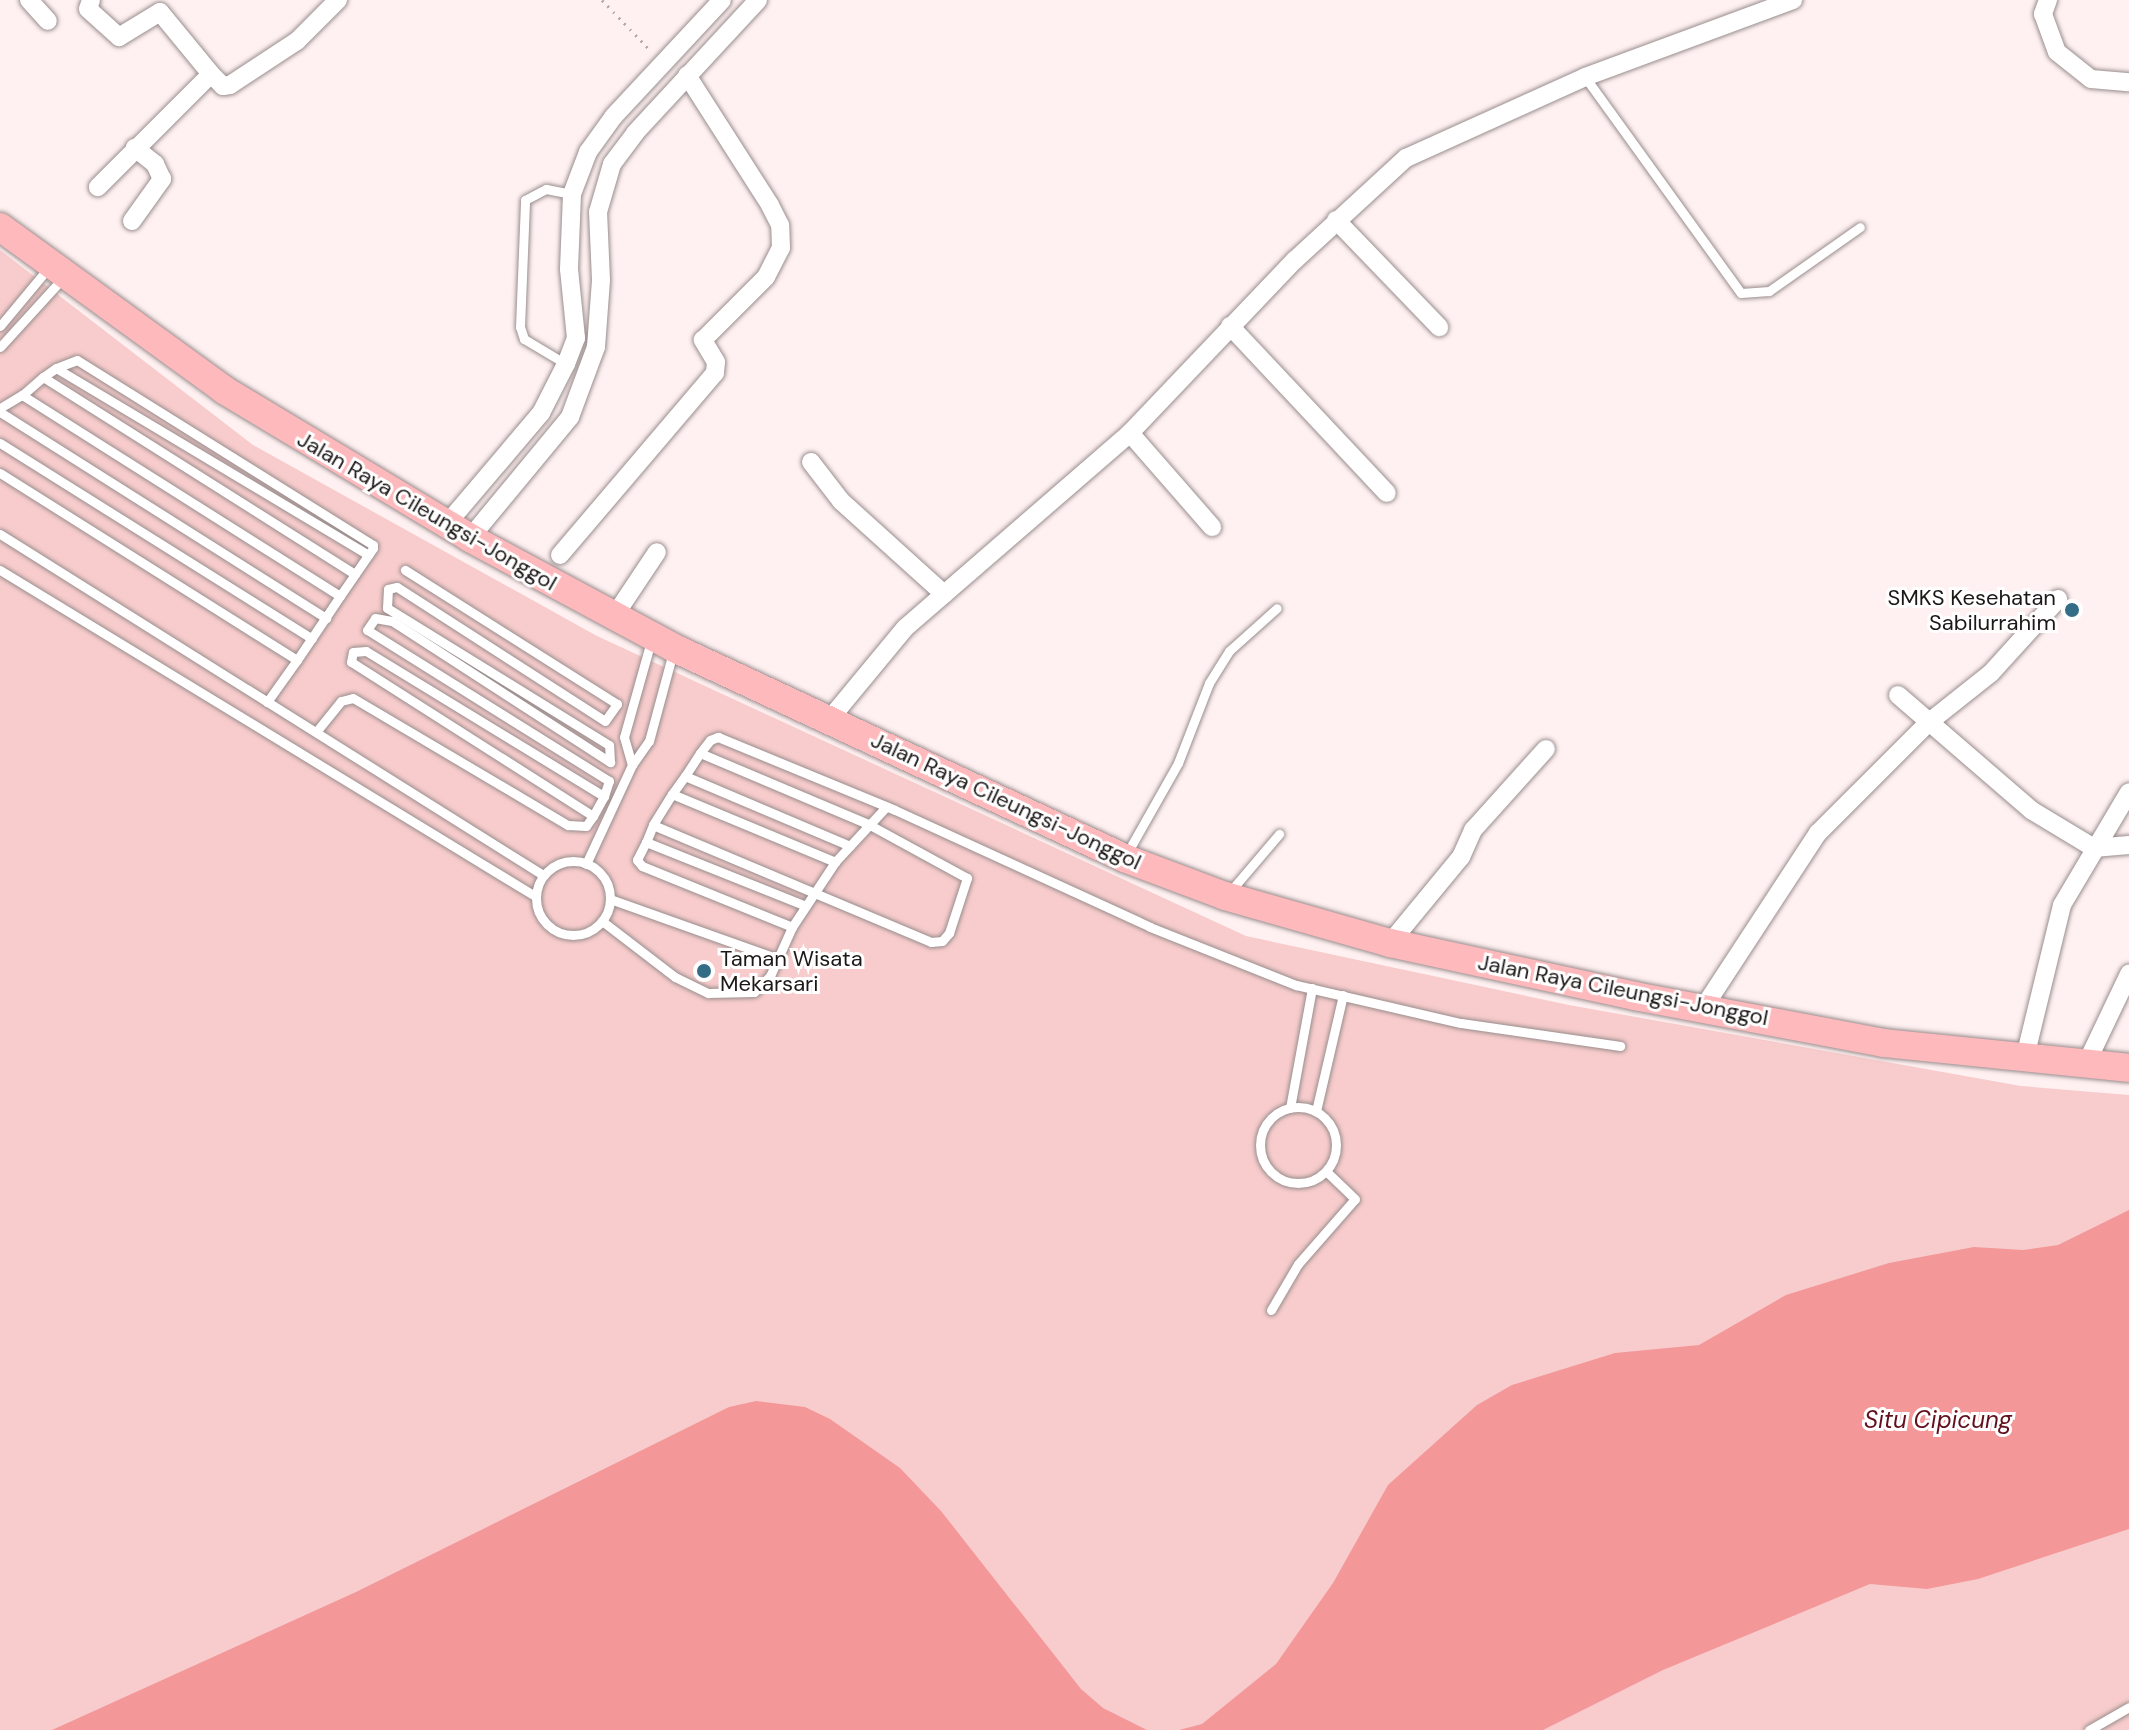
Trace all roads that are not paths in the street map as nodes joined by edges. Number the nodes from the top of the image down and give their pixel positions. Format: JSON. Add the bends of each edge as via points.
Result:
{"nodes":[{"id":1,"x":29,"y":0,"type":"edge"},
{"id":2,"x":91,"y":0,"type":"edge"},
{"id":3,"x":338,"y":0,"type":"edge"},
{"id":4,"x":722,"y":0,"type":"edge"},
{"id":5,"x":758,"y":0,"type":"edge"},
{"id":6,"x":1793,"y":0,"type":"edge"},
{"id":7,"x":2048,"y":0,"type":"edge"},
{"id":8,"x":48,"y":21,"type":"dead end"},
{"id":9,"x":211,"y":74,"type":"junction"},
{"id":10,"x":687,"y":75,"type":"junction"},
{"id":11,"x":1585,"y":77,"type":"junction"},
{"id":12,"x":2129,"y":82,"type":"edge"},
{"id":13,"x":135,"y":148,"type":"junction"},
{"id":14,"x":98,"y":187,"type":"dead end"},
{"id":15,"x":572,"y":194,"type":"junction"},
{"id":16,"x":1336,"y":220,"type":"junction"},
{"id":17,"x":132,"y":221,"type":"dead end"},
{"id":18,"x":1860,"y":227,"type":"dead end"},
{"id":19,"x":2,"y":233,"type":"edge"},
{"id":20,"x":58,"y":270,"type":"junction"},
{"id":21,"x":0,"y":326,"type":"edge"},
{"id":22,"x":1230,"y":326,"type":"junction"},
{"id":23,"x":1439,"y":327,"type":"dead end"},
{"id":24,"x":0,"y":347,"type":"edge"},
{"id":25,"x":566,"y":364,"type":"junction"},
{"id":26,"x":56,"y":368,"type":"junction"},
{"id":27,"x":43,"y":377,"type":"junction"},
{"id":28,"x":22,"y":395,"type":"junction"},
{"id":29,"x":0,"y":410,"type":"edge"},
{"id":30,"x":1130,"y":433,"type":"junction"},
{"id":31,"x":0,"y":443,"type":"edge"},
{"id":32,"x":811,"y":462,"type":"dead end"},
{"id":33,"x":0,"y":473,"type":"edge"},
{"id":34,"x":1387,"y":493,"type":"dead end"},
{"id":35,"x":1212,"y":527,"type":"dead end"},
{"id":36,"x":458,"y":532,"type":"junction"},
{"id":37,"x":0,"y":534,"type":"edge"},
{"id":38,"x":657,"y":552,"type":"dead end"},
{"id":39,"x":368,"y":555,"type":"junction"},
{"id":40,"x":560,"y":555,"type":"dead end"},
{"id":41,"x":0,"y":570,"type":"edge"},
{"id":42,"x":405,"y":570,"type":"dead end"},
{"id":43,"x":355,"y":574,"type":"junction"},
{"id":44,"x":944,"y":594,"type":"junction"},
{"id":45,"x":340,"y":596,"type":"junction"},
{"id":46,"x":2058,"y":599,"type":"dead end"},
{"id":47,"x":1277,"y":608,"type":"dead end"},
{"id":48,"x":326,"y":618,"type":"junction"},
{"id":49,"x":613,"y":618,"type":"junction"},
{"id":50,"x":312,"y":639,"type":"junction"},
{"id":51,"x":663,"y":643,"type":"junction"},
{"id":52,"x":297,"y":660,"type":"junction"},
{"id":53,"x":1898,"y":695,"type":"dead end"},
{"id":54,"x":267,"y":702,"type":"junction"},
{"id":55,"x":829,"y":720,"type":"junction"},
{"id":56,"x":605,"y":721,"type":"junction"},
{"id":57,"x":1928,"y":723,"type":"junction"},
{"id":58,"x":316,"y":732,"type":"junction"},
{"id":59,"x":609,"y":745,"type":"junction"},
{"id":60,"x":1546,"y":749,"type":"dead end"},
{"id":61,"x":700,"y":753,"type":"junction"},
{"id":62,"x":610,"y":762,"type":"junction"},
{"id":63,"x":632,"y":765,"type":"junction"},
{"id":64,"x":685,"y":776,"type":"junction"},
{"id":65,"x":609,"y":781,"type":"junction"},
{"id":66,"x":2129,"y":792,"type":"edge"},
{"id":67,"x":672,"y":794,"type":"junction"},
{"id":68,"x":604,"y":796,"type":"junction"},
{"id":69,"x":884,"y":809,"type":"junction"},
{"id":70,"x":593,"y":816,"type":"junction"},
{"id":71,"x":868,"y":824,"type":"junction"},
{"id":72,"x":653,"y":825,"type":"junction"},
{"id":73,"x":1279,"y":834,"type":"dead end"},
{"id":74,"x":646,"y":842,"type":"junction"},
{"id":75,"x":2129,"y":845,"type":"edge"},
{"id":76,"x":850,"y":846,"type":"junction"},
{"id":77,"x":2094,"y":848,"type":"junction"},
{"id":78,"x":1124,"y":858,"type":"junction"},
{"id":79,"x":835,"y":862,"type":"junction"},
{"id":80,"x":586,"y":864,"type":"junction"},
{"id":81,"x":543,"y":875,"type":"junction"},
{"id":82,"x":815,"y":894,"type":"junction"},
{"id":83,"x":535,"y":896,"type":"junction"},
{"id":84,"x":1225,"y":896,"type":"junction"},
{"id":85,"x":610,"y":899,"type":"junction"},
{"id":86,"x":806,"y":906,"type":"junction"},
{"id":87,"x":602,"y":921,"type":"junction"},
{"id":88,"x":792,"y":927,"type":"junction"},
{"id":89,"x":1390,"y":943,"type":"junction"},
{"id":90,"x":776,"y":958,"type":"junction"},
{"id":91,"x":2129,"y":974,"type":"edge"},
{"id":92,"x":1312,"y":988,"type":"junction"},
{"id":93,"x":1343,"y":995,"type":"junction"},
{"id":94,"x":1702,"y":1010,"type":"junction"},
{"id":95,"x":1620,"y":1046,"type":"dead end"},
{"id":96,"x":2025,"y":1057,"type":"junction"},
{"id":97,"x":2087,"y":1062,"type":"junction"},
{"id":98,"x":2129,"y":1068,"type":"edge"},
{"id":99,"x":1290,"y":1108,"type":"junction"},
{"id":100,"x":1316,"y":1111,"type":"junction"},
{"id":101,"x":1327,"y":1172,"type":"junction"},
{"id":102,"x":1271,"y":1310,"type":"dead end"},
{"id":103,"x":2129,"y":1707,"type":"edge"},
{"id":104,"x":2089,"y":1730,"type":"edge"}],
"edges":[{"from":1,"to":8,"type":"street"},
{"from":2,"to":9,"type":"street","via":[[88,9],[119,37],[160,12]]},
{"from":3,"to":9,"type":"street","via":[[297,41],[230,85],[223,86]]},
{"from":4,"to":15,"type":"street","via":[[588,152]]},
{"from":5,"to":10,"type":"street"},
{"from":6,"to":11,"type":"street"},
{"from":7,"to":12,"type":"street","via":[[2043,14],[2057,52],[2091,79]]},
{"from":9,"to":13,"type":"street"},
{"from":10,"to":36,"type":"street","via":[[612,164],[598,212],[601,280],[596,347],[570,417]]},
{"from":10,"to":40,"type":"street","via":[[770,205],[780,225],[781,248],[766,277],[703,340],[716,362],[715,373]]},
{"from":11,"to":16,"type":"street","via":[[1426,145]]},
{"from":11,"to":18,"type":"lane","via":[[1741,293],[1769,291]]},
{"from":13,"to":14,"type":"street"},
{"from":13,"to":17,"type":"street","via":[[155,164],[162,179]]},
{"from":15,"to":25,"type":"street","via":[[569,269],[576,338]]},
{"from":15,"to":25,"type":"lane","via":[[546,189],[525,200],[520,327],[524,339]]},
{"from":16,"to":22,"type":"street"},
{"from":16,"to":23,"type":"street"},
{"from":19,"to":20,"type":"main road","name":"Jalan Raya Cileungsi-Jonggol"},
{"from":20,"to":21,"type":"lane"},
{"from":20,"to":24,"type":"lane"},
{"from":20,"to":36,"type":"main road","name":"Jalan Raya Cileungsi-Jonggol","via":[[224,390]]},
{"from":22,"to":30,"type":"street"},
{"from":22,"to":34,"type":"street"},
{"from":25,"to":36,"type":"street","via":[[541,413]]},
{"from":26,"to":27,"type":"lane"},
{"from":26,"to":39,"type":"lane"},
{"from":26,"to":39,"type":"lane","via":[[77,360],[372,543]]},
{"from":27,"to":28,"type":"lane"},
{"from":27,"to":43,"type":"lane"},
{"from":28,"to":29,"type":"lane"},
{"from":28,"to":45,"type":"lane"},
{"from":29,"to":48,"type":"lane"},
{"from":30,"to":35,"type":"street"},
{"from":30,"to":44,"type":"street","via":[[1016,537]]},
{"from":31,"to":50,"type":"lane"},
{"from":32,"to":44,"type":"street","via":[[841,501]]},
{"from":33,"to":52,"type":"lane"},
{"from":36,"to":49,"type":"main road","name":"Jalan Raya Cileungsi-Jonggol"},
{"from":37,"to":54,"type":"lane"},
{"from":38,"to":49,"type":"street"},
{"from":39,"to":43,"type":"lane"},
{"from":41,"to":83,"type":"lane"},
{"from":42,"to":56,"type":"lane","via":[[617,704]]},
{"from":43,"to":45,"type":"lane"},
{"from":44,"to":55,"type":"street","via":[[877,658]]},
{"from":45,"to":48,"type":"lane"},
{"from":46,"to":57,"type":"street","via":[[1991,673]]},
{"from":47,"to":78,"type":"lane","via":[[1229,651],[1209,683],[1178,763]]},
{"from":48,"to":50,"type":"lane"},
{"from":49,"to":51,"type":"main road","name":"Jalan Raya Cileungsi-Jonggol"},
{"from":50,"to":52,"type":"lane"},
{"from":51,"to":55,"type":"main road","name":"Jalan Raya Cileungsi-Jonggol"},
{"from":51,"to":63,"type":"lane","via":[[649,741]]},
{"from":51,"to":63,"type":"lane","via":[[624,737]]},
{"from":52,"to":54,"type":"lane"},
{"from":53,"to":57,"type":"street"},
{"from":54,"to":58,"type":"lane"},
{"from":55,"to":78,"type":"main road","name":"Jalan Raya Cileungsi-Jonggol"},
{"from":56,"to":59,"type":"lane"},
{"from":56,"to":59,"type":"lane","via":[[397,587],[388,589],[387,608]]},
{"from":57,"to":77,"type":"street","via":[[2010,795]]},
{"from":57,"to":94,"type":"street","via":[[1798,857]]},
{"from":58,"to":70,"type":"lane","via":[[341,701],[353,698],[568,825],[586,826]]},
{"from":58,"to":81,"type":"lane"},
{"from":59,"to":62,"type":"lane"},
{"from":60,"to":89,"type":"street","via":[[1473,830],[1461,857]]},
{"from":61,"to":64,"type":"lane"},
{"from":61,"to":69,"type":"lane","via":[[718,737]]},
{"from":61,"to":71,"type":"lane"},
{"from":62,"to":65,"type":"lane"},
{"from":62,"to":65,"type":"lane","via":[[392,621],[373,619],[369,635]]},
{"from":63,"to":80,"type":"lane"},
{"from":64,"to":67,"type":"lane"},
{"from":64,"to":76,"type":"lane"},
{"from":65,"to":68,"type":"lane"},
{"from":66,"to":77,"type":"street"},
{"from":67,"to":72,"type":"lane"},
{"from":67,"to":79,"type":"lane"},
{"from":68,"to":70,"type":"lane"},
{"from":68,"to":70,"type":"lane","via":[[366,651],[351,654],[354,665]]},
{"from":69,"to":71,"type":"lane"},
{"from":69,"to":92,"type":"lane","via":[[1150,927]]},
{"from":71,"to":76,"type":"lane"},
{"from":71,"to":82,"type":"lane","via":[[967,878],[947,938],[931,942]]},
{"from":72,"to":74,"type":"lane"},
{"from":72,"to":82,"type":"lane"},
{"from":73,"to":84,"type":"lane"},
{"from":74,"to":86,"type":"lane"},
{"from":74,"to":88,"type":"lane","via":[[637,860],[642,866]]},
{"from":75,"to":77,"type":"street"},
{"from":76,"to":79,"type":"lane"},
{"from":77,"to":96,"type":"street","via":[[2062,905]]},
{"from":78,"to":84,"type":"main road","name":"Jalan Raya Cileungsi-Jonggol"},
{"from":79,"to":82,"type":"lane"},
{"from":80,"to":81,"type":"lane","via":[[566,862]]},
{"from":80,"to":85,"type":"lane","via":[[602,875]]},
{"from":81,"to":83,"type":"lane"},
{"from":82,"to":86,"type":"lane"},
{"from":83,"to":87,"type":"lane","via":[[543,920],[561,934],[584,934]]},
{"from":84,"to":89,"type":"main road","name":"Jalan Raya Cileungsi-Jonggol"},
{"from":85,"to":87,"type":"lane"},
{"from":85,"to":90,"type":"lane"},
{"from":86,"to":88,"type":"lane"},
{"from":87,"to":90,"type":"lane","via":[[675,977],[708,993],[754,992],[770,976]]},
{"from":88,"to":90,"type":"lane"},
{"from":89,"to":94,"type":"main road","name":"Jalan Raya Cileungsi-Jonggol"},
{"from":91,"to":97,"type":"street"},
{"from":92,"to":93,"type":"lane"},
{"from":92,"to":99,"type":"lane"},
{"from":93,"to":95,"type":"lane","via":[[1461,1023]]},
{"from":93,"to":100,"type":"lane"},
{"from":94,"to":96,"type":"main road","name":"Jalan Raya Cileungsi-Jonggol","via":[[1884,1043]]},
{"from":96,"to":97,"type":"main road","name":"Jalan Raya Cileungsi-Jonggol"},
{"from":97,"to":98,"type":"main road","name":"Jalan Raya Cileungsi-Jonggol"},
{"from":99,"to":100,"type":"lane"},
{"from":99,"to":101,"type":"lane","via":[[1265,1126],[1260,1145],[1265,1164],[1292,1183],[1312,1181]]},
{"from":100,"to":101,"type":"lane","via":[[1336,1138]]},
{"from":101,"to":102,"type":"lane","via":[[1355,1199],[1298,1264]]},
{"from":103,"to":104,"type":"lane"}]}
